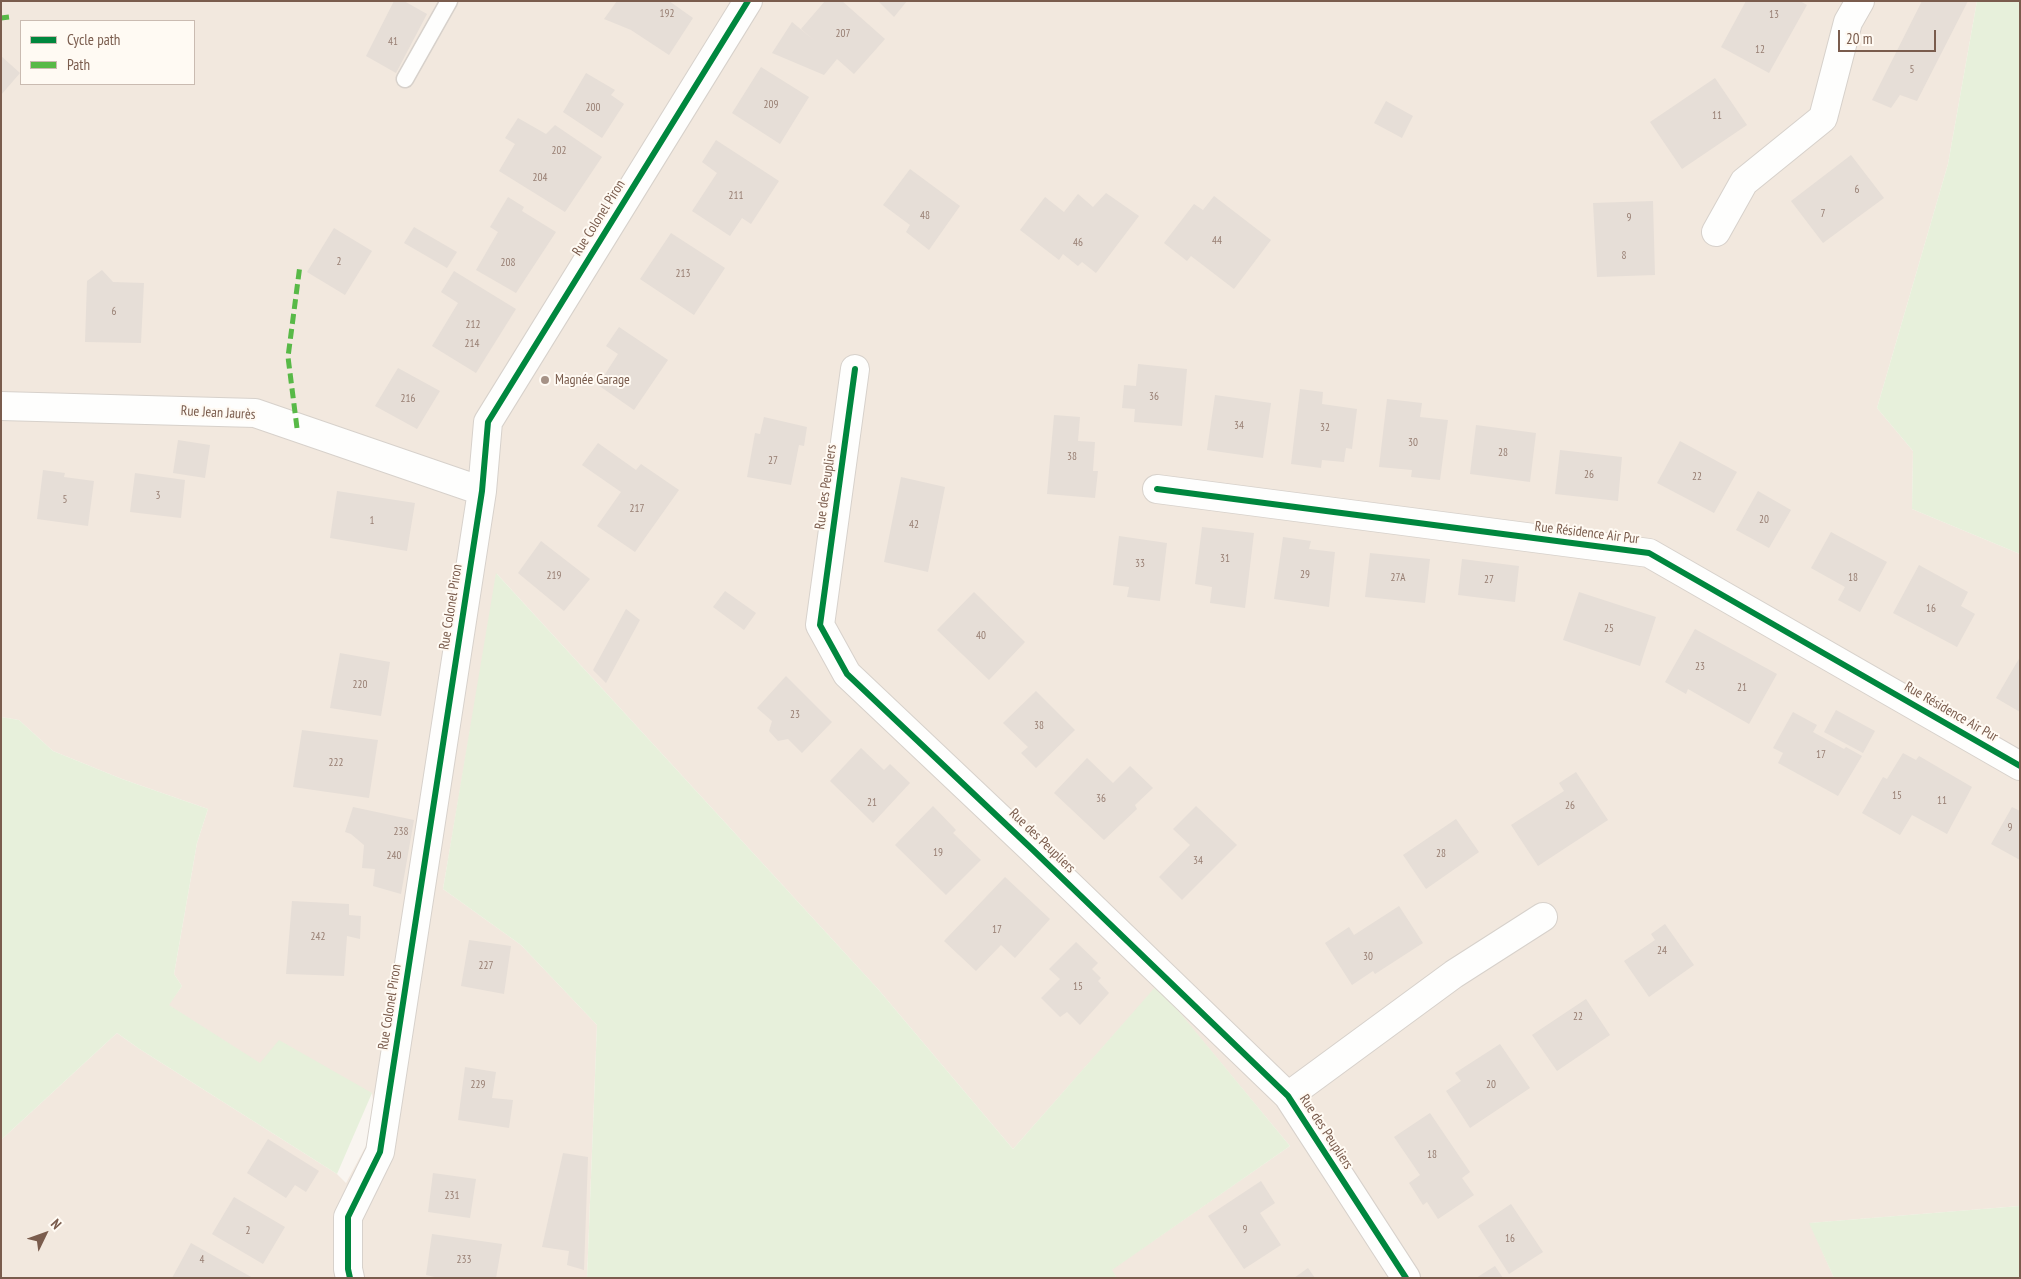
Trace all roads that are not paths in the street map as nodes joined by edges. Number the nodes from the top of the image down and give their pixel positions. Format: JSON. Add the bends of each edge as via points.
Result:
{"nodes":[{"id":1,"x":449,"y":1,"type":"edge"},
{"id":2,"x":748,"y":1,"type":"edge"},
{"id":3,"x":1860,"y":1,"type":"edge"},
{"id":4,"x":405,"y":79,"type":"dead end"},
{"id":5,"x":1716,"y":232,"type":"dead end"},
{"id":6,"x":855,"y":369,"type":"dead end"},
{"id":7,"x":1,"y":406,"type":"edge"},
{"id":8,"x":1157,"y":489,"type":"dead end"},
{"id":9,"x":482,"y":491,"type":"junction"},
{"id":10,"x":2020,"y":766,"type":"edge"},
{"id":11,"x":1542,"y":917,"type":"dead end"},
{"id":12,"x":1288,"y":1096,"type":"junction"},
{"id":13,"x":343,"y":1275,"type":"edge"},
{"id":14,"x":1406,"y":1278,"type":"edge"}],
"edges":[{"from":1,"to":4,"type":"lane"},
{"from":2,"to":9,"type":"street","name":"Rue Colonel Piron","via":[[488,422]]},
{"from":3,"to":5,"type":"street","via":[[1848,22],[1823,118],[1744,182]]},
{"from":6,"to":12,"type":"street","name":"Rue des Peupliers","via":[[820,625],[847,674]]},
{"from":7,"to":9,"type":"street","name":"Rue Jean Jaurès","via":[[255,413]]},
{"from":8,"to":10,"type":"street","name":"Rue Résidence Air Pur","via":[[1649,554]]},
{"from":9,"to":13,"type":"street","name":"Rue Colonel Piron","via":[[380,1152],[348,1217]]},
{"from":11,"to":12,"type":"street","name":"Rue des Peupliers","via":[[1454,974]]},
{"from":12,"to":14,"type":"street","name":"Rue des Peupliers"}]}
